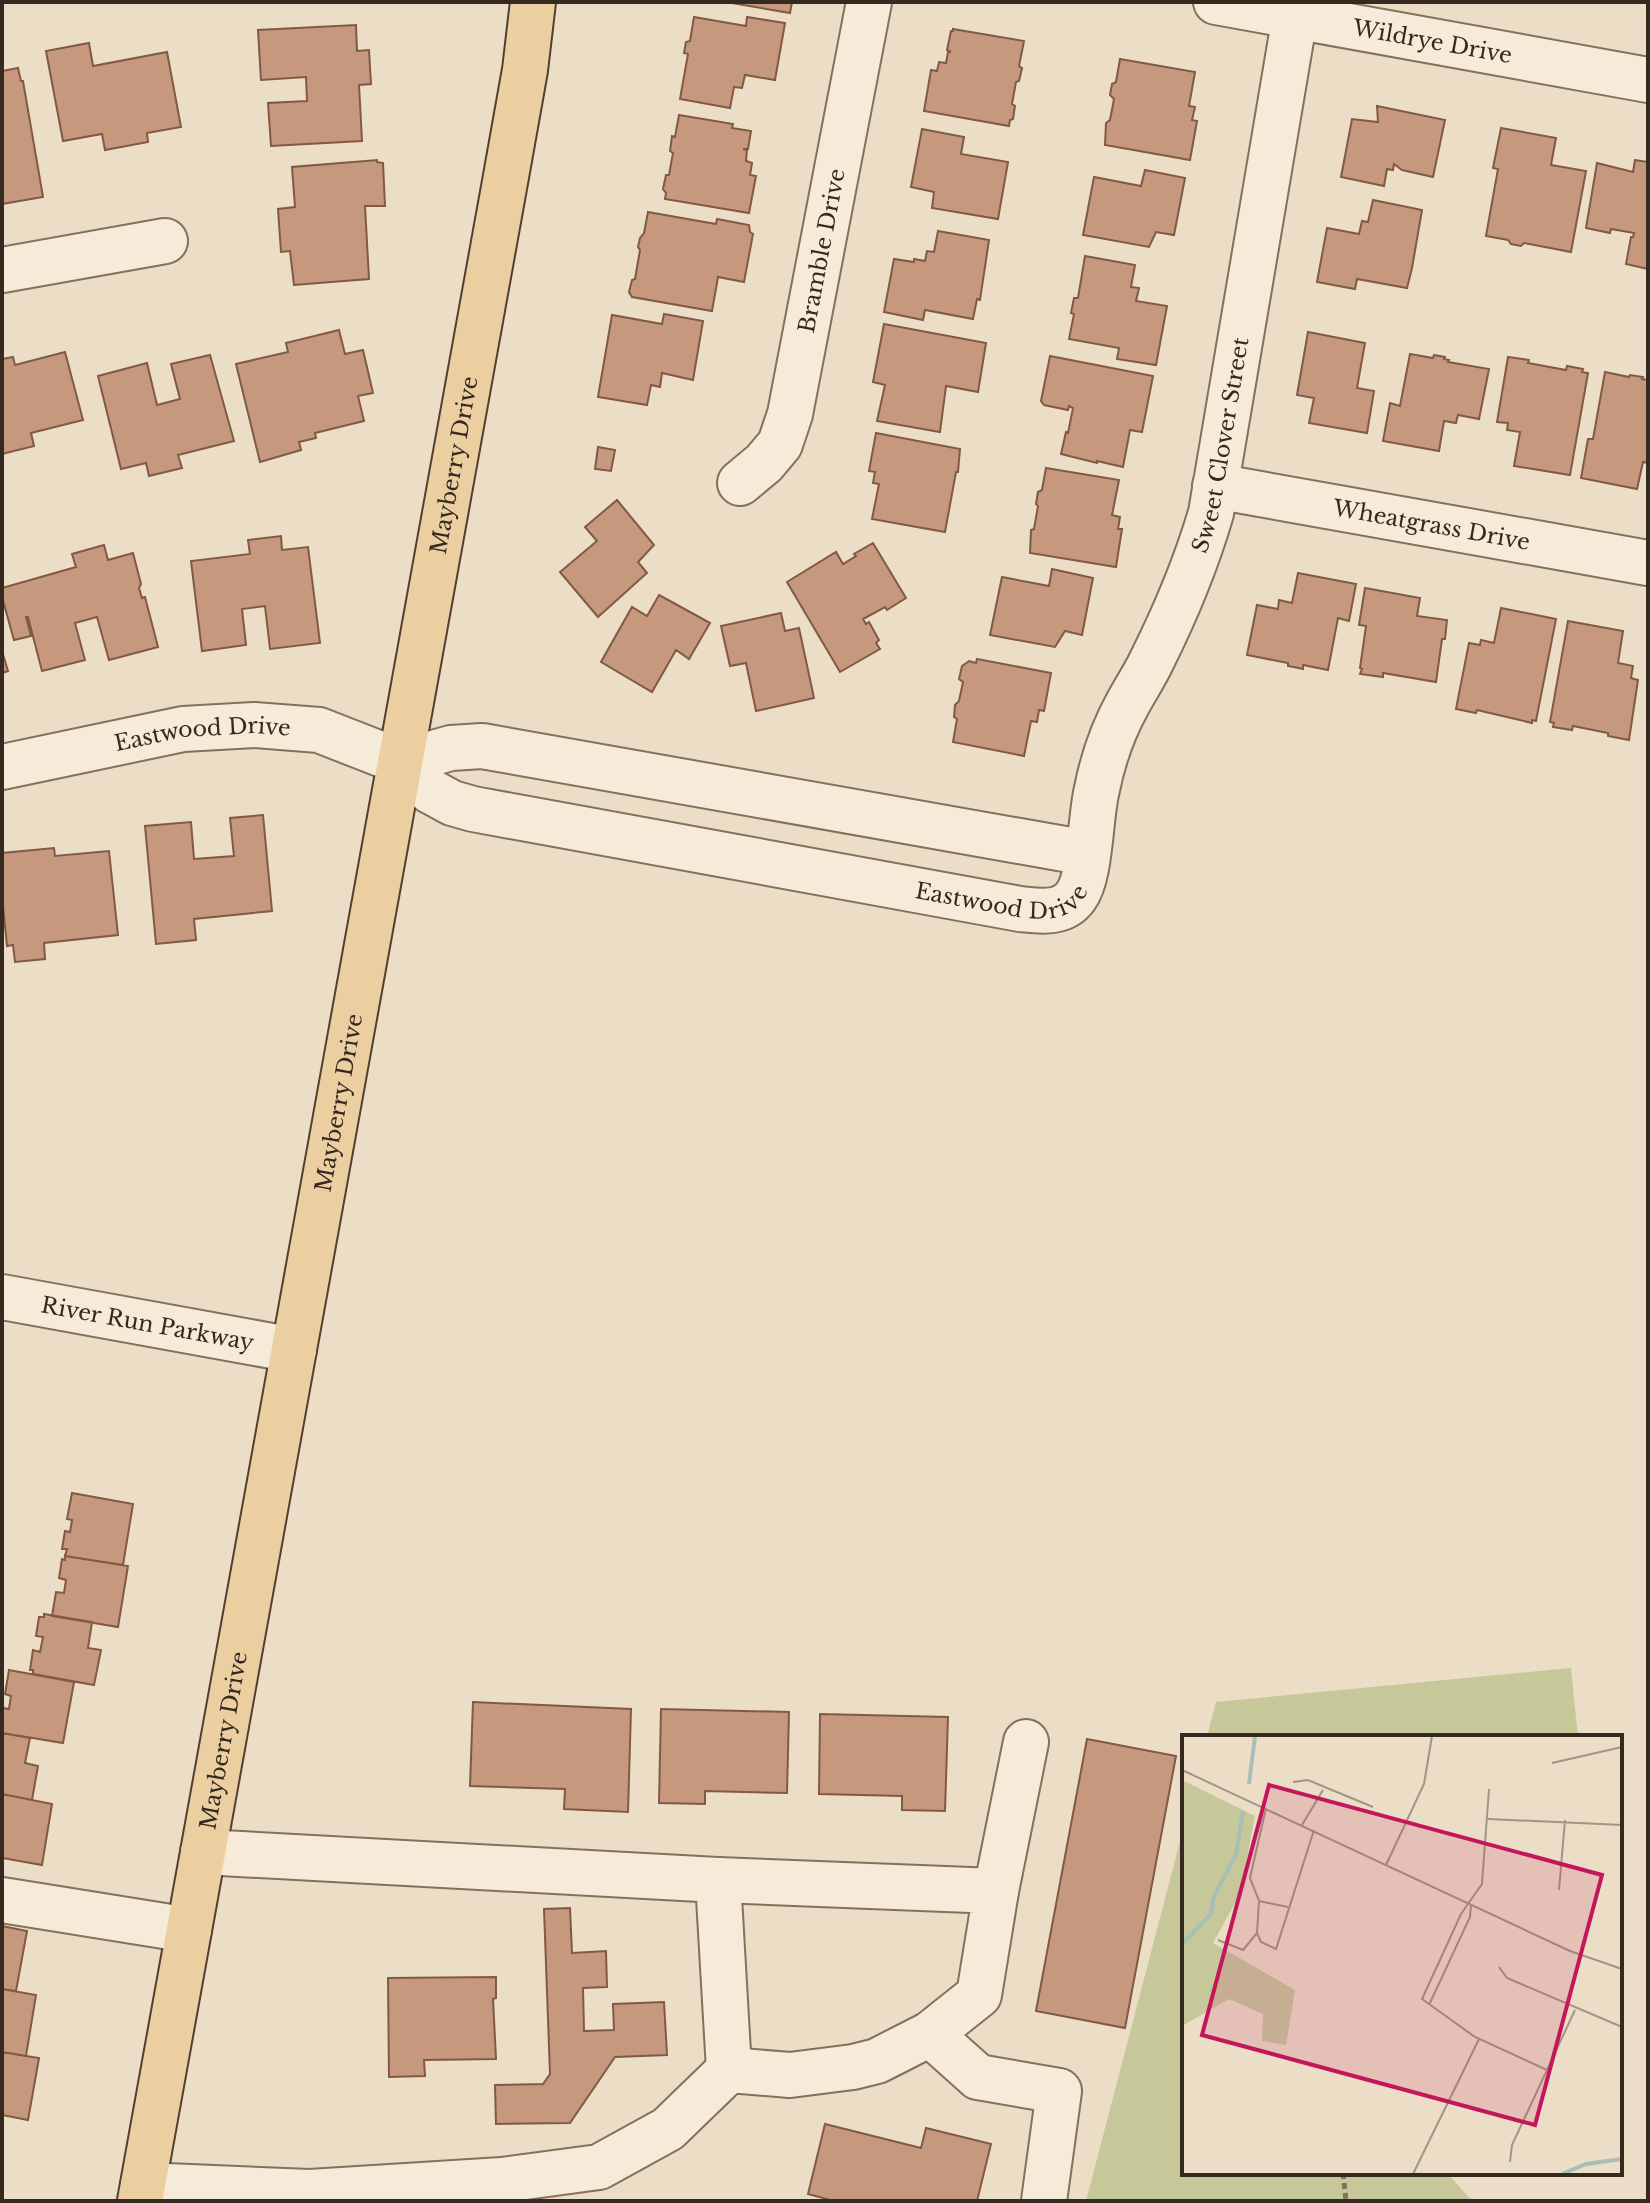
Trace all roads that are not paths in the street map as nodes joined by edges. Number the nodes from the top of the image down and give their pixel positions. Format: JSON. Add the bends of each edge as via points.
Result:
{"nodes":[{"id":1,"x":533,"y":2,"type":"edge"},
{"id":2,"x":869,"y":2,"type":"edge"},
{"id":3,"x":1216,"y":2,"type":"edge"},
{"id":4,"x":1295,"y":16,"type":"junction"},
{"id":5,"x":1648,"y":80,"type":"edge"},
{"id":6,"x":165,"y":241,"type":"dead end"},
{"id":7,"x":2,"y":270,"type":"edge"},
{"id":8,"x":740,"y":483,"type":"dead end"},
{"id":9,"x":1215,"y":486,"type":"junction"},
{"id":10,"x":1648,"y":563,"type":"edge"},
{"id":11,"x":401,"y":762,"type":"junction"},
{"id":12,"x":2,"y":767,"type":"edge"},
{"id":13,"x":1087,"y":853,"type":"junction"},
{"id":14,"x":2,"y":1297,"type":"edge"},
{"id":15,"x":294,"y":1350,"type":"junction"},
{"id":16,"x":1026,"y":1742,"type":"dead end"},
{"id":17,"x":203,"y":1852,"type":"junction"},
{"id":18,"x":718,"y":1880,"type":"junction"},
{"id":19,"x":996,"y":1891,"type":"junction"},
{"id":20,"x":2,"y":1900,"type":"edge"},
{"id":21,"x":189,"y":1930,"type":"junction"},
{"id":22,"x":930,"y":2034,"type":"junction"},
{"id":23,"x":729,"y":2070,"type":"junction"},
{"id":24,"x":141,"y":2193,"type":"edge"},
{"id":25,"x":1044,"y":2201,"type":"edge"}],
"edges":[{"from":1,"to":11,"type":"main road","name":"Mayberry Drive"},
{"from":2,"to":8,"type":"street","name":"Bramble Drive","via":[[790,414],[780,444]]},
{"from":3,"to":4,"type":"street","name":"Wildrye Drive"},
{"from":4,"to":5,"type":"street","name":"Wildrye Drive"},
{"from":4,"to":9,"type":"street","name":"Sweet Clover Street"},
{"from":6,"to":7,"type":"street"},
{"from":9,"to":10,"type":"street","name":"Wheatgrass Drive"},
{"from":9,"to":13,"type":"street","name":"Sweet Clover Street","via":[[1197,559],[1175,614],[1108,748]]},
{"from":11,"to":12,"type":"street","name":"Eastwood Drive","via":[[319,730],[254,725],[183,729]]},
{"from":11,"to":13,"type":"street","name":"Eastwood Drive","via":[[451,748],[482,746]]},
{"from":11,"to":13,"type":"street","name":"Eastwood Drive","via":[[430,791],[473,809],[1020,909],[1046,912],[1075,897]]},
{"from":11,"to":15,"type":"main road","name":"Mayberry Drive"},
{"from":14,"to":15,"type":"street","name":"River Run Parkway"},
{"from":15,"to":17,"type":"main road","name":"Mayberry Drive"},
{"from":16,"to":19,"type":"street"},
{"from":17,"to":18,"type":"street"},
{"from":17,"to":21,"type":"main road","name":"Mayberry Drive"},
{"from":18,"to":19,"type":"street"},
{"from":18,"to":23,"type":"street"},
{"from":19,"to":22,"type":"street","via":[[979,1995]]},
{"from":20,"to":21,"type":"street"},
{"from":21,"to":24,"type":"main road","name":"Mayberry Drive"},
{"from":22,"to":23,"type":"street","via":[[853,2067],[790,2075]]},
{"from":22,"to":25,"type":"street","via":[[978,2077],[1059,2091]]},
{"from":23,"to":24,"type":"street","via":[[668,2129],[599,2167],[502,2180],[310,2192]]}]}
